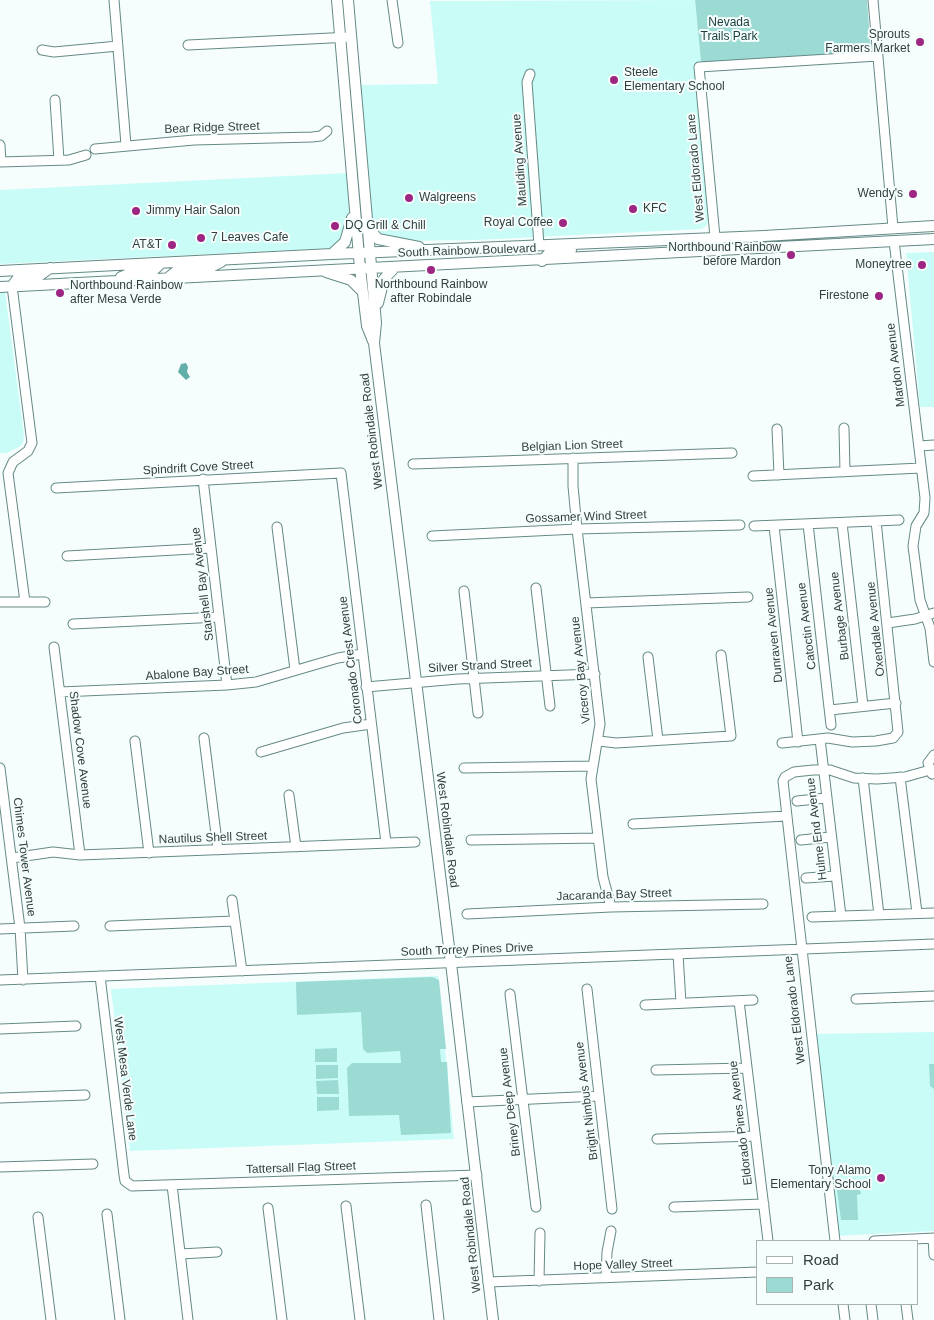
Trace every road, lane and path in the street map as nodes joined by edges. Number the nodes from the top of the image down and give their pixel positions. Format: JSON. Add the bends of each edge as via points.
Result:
{"nodes":[{"id":1,"x":114,"y":0,"type":"edge"},
{"id":2,"x":337,"y":0,"type":"edge"},
{"id":3,"x":348,"y":0,"type":"edge"},
{"id":4,"x":392,"y":0,"type":"edge"},
{"id":5,"x":873,"y":0,"type":"edge"},
{"id":6,"x":346,"y":36,"type":"junction"},
{"id":7,"x":398,"y":43,"type":"dead end"},
{"id":8,"x":188,"y":45,"type":"dead end"},
{"id":9,"x":118,"y":46,"type":"junction"},
{"id":10,"x":42,"y":50,"type":"dead end"},
{"id":11,"x":878,"y":56,"type":"junction"},
{"id":12,"x":530,"y":74,"type":"dead end"},
{"id":13,"x":55,"y":100,"type":"dead end"},
{"id":14,"x":348,"y":128,"type":"junction"},
{"id":15,"x":327,"y":131,"type":"dead end"},
{"id":16,"x":0,"y":145,"type":"edge"},
{"id":17,"x":126,"y":145,"type":"junction"},
{"id":18,"x":95,"y":149,"type":"dead end"},
{"id":19,"x":86,"y":155,"type":"dead end"},
{"id":20,"x":59,"y":160,"type":"junction"},
{"id":21,"x":361,"y":161,"type":"junction"},
{"id":22,"x":1,"y":162,"type":"edge"},
{"id":23,"x":355,"y":207,"type":"junction"},
{"id":24,"x":367,"y":226,"type":"junction"},
{"id":25,"x":893,"y":228,"type":"junction"},
{"id":26,"x":934,"y":228,"type":"edge"},
{"id":27,"x":764,"y":236,"type":"junction"},
{"id":28,"x":715,"y":237,"type":"junction"},
{"id":29,"x":934,"y":239,"type":"edge"},
{"id":30,"x":894,"y":241,"type":"junction"},
{"id":31,"x":585,"y":243,"type":"junction"},
{"id":32,"x":837,"y":244,"type":"junction"},
{"id":33,"x":539,"y":245,"type":"junction"},
{"id":34,"x":437,"y":250,"type":"junction"},
{"id":35,"x":729,"y":251,"type":"junction"},
{"id":36,"x":364,"y":253,"type":"junction"},
{"id":37,"x":678,"y":253,"type":"junction"},
{"id":38,"x":332,"y":254,"type":"junction"},
{"id":39,"x":229,"y":259,"type":"junction"},
{"id":40,"x":542,"y":261,"type":"junction"},
{"id":41,"x":492,"y":262,"type":"junction"},
{"id":42,"x":162,"y":263,"type":"junction"},
{"id":43,"x":394,"y":267,"type":"junction"},
{"id":44,"x":50,"y":268,"type":"junction"},
{"id":45,"x":365,"y":268,"type":"junction"},
{"id":46,"x":322,"y":270,"type":"junction"},
{"id":47,"x":5,"y":271,"type":"edge"},
{"id":48,"x":0,"y":278,"type":"edge"},
{"id":49,"x":168,"y":278,"type":"junction"},
{"id":50,"x":113,"y":280,"type":"junction"},
{"id":51,"x":12,"y":286,"type":"junction"},
{"id":52,"x":0,"y":287,"type":"edge"},
{"id":53,"x":362,"y":291,"type":"junction"},
{"id":54,"x":376,"y":324,"type":"junction"},
{"id":55,"x":374,"y":344,"type":"junction"},
{"id":56,"x":844,"y":428,"type":"dead end"},
{"id":57,"x":777,"y":429,"type":"dead end"},
{"id":58,"x":934,"y":445,"type":"edge"},
{"id":59,"x":919,"y":446,"type":"junction"},
{"id":60,"x":732,"y":453,"type":"dead end"},
{"id":61,"x":573,"y":458,"type":"junction"},
{"id":62,"x":413,"y":464,"type":"dead end"},
{"id":63,"x":921,"y":468,"type":"junction"},
{"id":64,"x":845,"y":472,"type":"junction"},
{"id":65,"x":341,"y":474,"type":"joint"},
{"id":66,"x":779,"y":475,"type":"junction"},
{"id":67,"x":753,"y":476,"type":"dead end"},
{"id":68,"x":203,"y":480,"type":"junction"},
{"id":69,"x":5,"y":484,"type":"edge"},
{"id":70,"x":56,"y":488,"type":"dead end"},
{"id":71,"x":899,"y":520,"type":"dead end"},
{"id":72,"x":876,"y":521,"type":"junction"},
{"id":73,"x":842,"y":523,"type":"junction"},
{"id":74,"x":808,"y":524,"type":"junction"},
{"id":75,"x":740,"y":525,"type":"dead end"},
{"id":76,"x":754,"y":526,"type":"dead end"},
{"id":77,"x":774,"y":526,"type":"junction"},
{"id":78,"x":277,"y":527,"type":"dead end"},
{"id":79,"x":577,"y":529,"type":"junction"},
{"id":80,"x":432,"y":536,"type":"dead end"},
{"id":81,"x":211,"y":548,"type":"junction"},
{"id":82,"x":67,"y":556,"type":"dead end"},
{"id":83,"x":536,"y":588,"type":"dead end"},
{"id":84,"x":464,"y":591,"type":"dead end"},
{"id":85,"x":748,"y":597,"type":"dead end"},
{"id":86,"x":0,"y":602,"type":"edge"},
{"id":87,"x":25,"y":602,"type":"junction"},
{"id":88,"x":45,"y":602,"type":"dead end"},
{"id":89,"x":586,"y":603,"type":"junction"},
{"id":90,"x":930,"y":614,"type":"edge"},
{"id":91,"x":219,"y":617,"type":"junction"},
{"id":92,"x":888,"y":623,"type":"junction"},
{"id":93,"x":73,"y":624,"type":"dead end"},
{"id":94,"x":54,"y":647,"type":"dead end"},
{"id":95,"x":362,"y":654,"type":"junction"},
{"id":96,"x":721,"y":655,"type":"dead end"},
{"id":97,"x":648,"y":657,"type":"dead end"},
{"id":98,"x":934,"y":662,"type":"edge"},
{"id":99,"x":295,"y":670,"type":"junction"},
{"id":100,"x":595,"y":674,"type":"junction"},
{"id":101,"x":547,"y":675,"type":"junction"},
{"id":102,"x":474,"y":678,"type":"junction"},
{"id":103,"x":415,"y":682,"type":"junction"},
{"id":104,"x":228,"y":685,"type":"junction"},
{"id":105,"x":366,"y":688,"type":"junction"},
{"id":106,"x":60,"y":692,"type":"junction"},
{"id":107,"x":896,"y":702,"type":"junction"},
{"id":108,"x":550,"y":706,"type":"dead end"},
{"id":109,"x":863,"y":706,"type":"junction"},
{"id":110,"x":830,"y":710,"type":"junction"},
{"id":111,"x":478,"y":713,"type":"dead end"},
{"id":112,"x":371,"y":724,"type":"junction"},
{"id":113,"x":831,"y":725,"type":"dead end"},
{"id":114,"x":204,"y":738,"type":"dead end"},
{"id":115,"x":820,"y":739,"type":"junction"},
{"id":116,"x":658,"y":740,"type":"junction"},
{"id":117,"x":136,"y":741,"type":"dead end"},
{"id":118,"x":599,"y":741,"type":"junction"},
{"id":119,"x":798,"y":742,"type":"junction"},
{"id":120,"x":782,"y":743,"type":"dead end"},
{"id":121,"x":261,"y":752,"type":"dead end"},
{"id":122,"x":934,"y":754,"type":"edge"},
{"id":123,"x":592,"y":766,"type":"junction"},
{"id":124,"x":0,"y":768,"type":"edge"},
{"id":125,"x":464,"y":768,"type":"dead end"},
{"id":126,"x":823,"y":770,"type":"junction"},
{"id":127,"x":932,"y":772,"type":"edge"},
{"id":128,"x":900,"y":777,"type":"junction"},
{"id":129,"x":863,"y":778,"type":"junction"},
{"id":130,"x":1,"y":785,"type":"edge"},
{"id":131,"x":289,"y":795,"type":"dead end"},
{"id":132,"x":826,"y":798,"type":"junction"},
{"id":133,"x":797,"y":801,"type":"dead end"},
{"id":134,"x":787,"y":816,"type":"junction"},
{"id":135,"x":633,"y":824,"type":"dead end"},
{"id":136,"x":831,"y":837,"type":"junction"},
{"id":137,"x":598,"y":838,"type":"junction"},
{"id":138,"x":471,"y":840,"type":"dead end"},
{"id":139,"x":801,"y":840,"type":"dead end"},
{"id":140,"x":415,"y":842,"type":"dead end"},
{"id":141,"x":386,"y":843,"type":"junction"},
{"id":142,"x":296,"y":847,"type":"junction"},
{"id":143,"x":218,"y":850,"type":"junction"},
{"id":144,"x":149,"y":852,"type":"junction"},
{"id":145,"x":80,"y":855,"type":"junction"},
{"id":146,"x":12,"y":858,"type":"junction"},
{"id":147,"x":835,"y":876,"type":"junction"},
{"id":148,"x":806,"y":878,"type":"dead end"},
{"id":149,"x":232,"y":900,"type":"dead end"},
{"id":150,"x":762,"y":904,"type":"dead end"},
{"id":151,"x":611,"y":907,"type":"junction"},
{"id":152,"x":917,"y":913,"type":"junction"},
{"id":153,"x":934,"y":913,"type":"edge"},
{"id":154,"x":467,"y":914,"type":"dead end"},
{"id":155,"x":879,"y":915,"type":"junction"},
{"id":156,"x":841,"y":916,"type":"junction"},
{"id":157,"x":812,"y":917,"type":"dead end"},
{"id":158,"x":234,"y":921,"type":"junction"},
{"id":159,"x":74,"y":926,"type":"dead end"},
{"id":160,"x":110,"y":926,"type":"dead end"},
{"id":161,"x":20,"y":928,"type":"junction"},
{"id":162,"x":0,"y":929,"type":"edge"},
{"id":163,"x":934,"y":944,"type":"edge"},
{"id":164,"x":801,"y":950,"type":"junction"},
{"id":165,"x":678,"y":954,"type":"junction"},
{"id":166,"x":452,"y":963,"type":"junction"},
{"id":167,"x":242,"y":971,"type":"junction"},
{"id":168,"x":100,"y":976,"type":"junction"},
{"id":169,"x":0,"y":980,"type":"edge"},
{"id":170,"x":23,"y":980,"type":"junction"},
{"id":171,"x":587,"y":990,"type":"dead end"},
{"id":172,"x":510,"y":994,"type":"dead end"},
{"id":173,"x":934,"y":996,"type":"edge"},
{"id":174,"x":856,"y":999,"type":"dead end"},
{"id":175,"x":753,"y":1000,"type":"dead end"},
{"id":176,"x":739,"y":1001,"type":"junction"},
{"id":177,"x":681,"y":1003,"type":"junction"},
{"id":178,"x":645,"y":1005,"type":"dead end"},
{"id":179,"x":76,"y":1026,"type":"dead end"},
{"id":180,"x":0,"y":1029,"type":"edge"},
{"id":181,"x":747,"y":1068,"type":"junction"},
{"id":182,"x":656,"y":1070,"type":"dead end"},
{"id":183,"x":85,"y":1095,"type":"dead end"},
{"id":184,"x":599,"y":1096,"type":"junction"},
{"id":185,"x":0,"y":1098,"type":"edge"},
{"id":186,"x":523,"y":1099,"type":"junction"},
{"id":187,"x":467,"y":1102,"type":"junction"},
{"id":188,"x":755,"y":1136,"type":"junction"},
{"id":189,"x":657,"y":1139,"type":"dead end"},
{"id":190,"x":93,"y":1164,"type":"dead end"},
{"id":191,"x":0,"y":1167,"type":"edge"},
{"id":192,"x":477,"y":1175,"type":"junction"},
{"id":193,"x":128,"y":1184,"type":"joint"},
{"id":194,"x":172,"y":1185,"type":"junction"},
{"id":195,"x":764,"y":1204,"type":"junction"},
{"id":196,"x":346,"y":1206,"type":"dead end"},
{"id":197,"x":426,"y":1206,"type":"dead end"},
{"id":198,"x":536,"y":1207,"type":"dead end"},
{"id":199,"x":674,"y":1207,"type":"dead end"},
{"id":200,"x":268,"y":1208,"type":"dead end"},
{"id":201,"x":612,"y":1209,"type":"dead end"},
{"id":202,"x":107,"y":1214,"type":"dead end"},
{"id":203,"x":38,"y":1218,"type":"dead end"},
{"id":204,"x":611,"y":1231,"type":"dead end"},
{"id":205,"x":540,"y":1233,"type":"dead end"},
{"id":206,"x":934,"y":1238,"type":"edge"},
{"id":207,"x":768,"y":1240,"type":"edge"},
{"id":208,"x":835,"y":1240,"type":"edge"},
{"id":209,"x":894,"y":1240,"type":"edge"},
{"id":210,"x":217,"y":1252,"type":"dead end"},
{"id":211,"x":180,"y":1254,"type":"junction"},
{"id":212,"x":934,"y":1255,"type":"edge"},
{"id":213,"x":756,"y":1272,"type":"edge"},
{"id":214,"x":606,"y":1278,"type":"junction"},
{"id":215,"x":540,"y":1281,"type":"junction"},
{"id":216,"x":488,"y":1282,"type":"junction"},
{"id":217,"x":843,"y":1305,"type":"edge"},
{"id":218,"x":871,"y":1305,"type":"edge"},
{"id":219,"x":906,"y":1305,"type":"edge"},
{"id":220,"x":51,"y":1320,"type":"edge"},
{"id":221,"x":120,"y":1320,"type":"edge"},
{"id":222,"x":188,"y":1320,"type":"edge"},
{"id":223,"x":282,"y":1320,"type":"edge"},
{"id":224,"x":360,"y":1320,"type":"edge"},
{"id":225,"x":440,"y":1320,"type":"edge"},
{"id":226,"x":493,"y":1320,"type":"edge"},
{"id":227,"x":845,"y":1320,"type":"edge"},
{"id":228,"x":873,"y":1320,"type":"edge"},
{"id":229,"x":908,"y":1320,"type":"edge"}],
"edges":[{"from":1,"to":9,"type":"street"},
{"from":2,"to":6,"type":"main road","name":"West Robindale Road"},
{"from":3,"to":6,"type":"main road","name":"West Robindale Road"},
{"from":4,"to":7,"type":"street"},
{"from":5,"to":11,"type":"street"},
{"from":6,"to":8,"type":"street"},
{"from":6,"to":14,"type":"main road","name":"West Robindale Road"},
{"from":6,"to":21,"type":"main road","name":"West Robindale Road"},
{"from":9,"to":10,"type":"street","via":[[54,52]]},
{"from":9,"to":17,"type":"street"},
{"from":11,"to":25,"type":"street"},
{"from":11,"to":28,"type":"street","name":"West Eldorado Lane","via":[[699,67]]},
{"from":12,"to":33,"type":"street","name":"Maulding Avenue","via":[[527,82]]},
{"from":13,"to":20,"type":"street"},
{"from":14,"to":21,"type":"main road","via":[[357,160]]},
{"from":14,"to":23,"type":"main road","name":"West Robindale Road"},
{"from":15,"to":17,"type":"street","name":"Bear Ridge Street","via":[[312,137]]},
{"from":16,"to":22,"type":"street"},
{"from":17,"to":18,"type":"street","name":"Bear Ridge Street"},
{"from":19,"to":20,"type":"street"},
{"from":20,"to":22,"type":"street"},
{"from":21,"to":24,"type":"main road","name":"West Robindale Road"},
{"from":23,"to":36,"type":"main road","name":"West Robindale Road"},
{"from":23,"to":38,"type":"main road","via":[[345,242]]},
{"from":24,"to":34,"type":"main road","via":[[378,239]]},
{"from":24,"to":36,"type":"main road","name":"West Robindale Road"},
{"from":25,"to":26,"type":"main road","name":"South Rainbow Boulevard"},
{"from":25,"to":27,"type":"main road","name":"South Rainbow Boulevard"},
{"from":25,"to":32,"type":"main road","via":[[882,235],[864,236]]},
{"from":26,"to":30,"type":"main road","via":[[905,234]]},
{"from":27,"to":28,"type":"main road","name":"South Rainbow Boulevard"},
{"from":27,"to":35,"type":"main road","via":[[731,244]]},
{"from":28,"to":31,"type":"main road","name":"South Rainbow Boulevard"},
{"from":28,"to":37,"type":"main road","via":[[708,244],[690,245]]},
{"from":29,"to":30,"type":"main road","name":"South Rainbow Boulevard"},
{"from":30,"to":32,"type":"main road","name":"South Rainbow Boulevard"},
{"from":30,"to":59,"type":"street","name":"Mardon Avenue"},
{"from":31,"to":33,"type":"main road","name":"South Rainbow Boulevard"},
{"from":31,"to":40,"type":"main road","via":[[570,250],[550,252]]},
{"from":32,"to":35,"type":"main road","name":"South Rainbow Boulevard"},
{"from":33,"to":34,"type":"main road","name":"South Rainbow Boulevard"},
{"from":33,"to":41,"type":"main road","via":[[533,251],[509,254]]},
{"from":34,"to":36,"type":"main road","name":"South Rainbow Boulevard"},
{"from":35,"to":37,"type":"main road","name":"South Rainbow Boulevard"},
{"from":36,"to":38,"type":"main road","name":"South Rainbow Boulevard"},
{"from":36,"to":45,"type":"main road","name":"West Robindale Road"},
{"from":37,"to":40,"type":"main road","name":"South Rainbow Boulevard"},
{"from":38,"to":39,"type":"main road","name":"South Rainbow Boulevard"},
{"from":39,"to":42,"type":"main road","name":"South Rainbow Boulevard"},
{"from":39,"to":49,"type":"main road","via":[[211,267],[178,270]]},
{"from":40,"to":41,"type":"main road","name":"South Rainbow Boulevard"},
{"from":41,"to":43,"type":"main road","name":"South Rainbow Boulevard"},
{"from":42,"to":44,"type":"main road","name":"South Rainbow Boulevard"},
{"from":42,"to":50,"type":"main road","via":[[154,270],[134,272]]},
{"from":43,"to":45,"type":"main road","name":"South Rainbow Boulevard"},
{"from":43,"to":54,"type":"main road","via":[[381,285]]},
{"from":44,"to":47,"type":"main road","name":"South Rainbow Boulevard"},
{"from":44,"to":51,"type":"main road","via":[[40,276],[18,278]]},
{"from":45,"to":46,"type":"main road","name":"South Rainbow Boulevard"},
{"from":45,"to":53,"type":"main road","name":"West Robindale Road"},
{"from":45,"to":54,"type":"main road","name":"West Robindale Road"},
{"from":46,"to":49,"type":"main road","name":"South Rainbow Boulevard"},
{"from":46,"to":53,"type":"main road","via":[[351,280]]},
{"from":47,"to":48,"type":"main road"},
{"from":49,"to":50,"type":"main road","name":"South Rainbow Boulevard"},
{"from":50,"to":51,"type":"main road","name":"South Rainbow Boulevard"},
{"from":51,"to":52,"type":"main road","name":"South Rainbow Boulevard"},
{"from":51,"to":69,"type":"street","via":[[32,442],[28,452],[13,462]]},
{"from":53,"to":55,"type":"main road","name":"West Robindale Road","via":[[367,326]]},
{"from":54,"to":55,"type":"main road","name":"West Robindale Road"},
{"from":55,"to":103,"type":"main road","name":"West Robindale Road"},
{"from":56,"to":64,"type":"street"},
{"from":57,"to":66,"type":"street"},
{"from":58,"to":59,"type":"street"},
{"from":59,"to":63,"type":"street","name":"Mardon Avenue"},
{"from":60,"to":61,"type":"street","name":"Belgian Lion Street"},
{"from":61,"to":62,"type":"street","name":"Belgian Lion Street"},
{"from":61,"to":79,"type":"street","name":"Viceroy Bay Avenue"},
{"from":63,"to":64,"type":"street"},
{"from":63,"to":90,"type":"street","name":"Mardon Avenue","via":[[925,506],[916,526],[913,546],[920,600]]},
{"from":64,"to":66,"type":"street"},
{"from":65,"to":68,"type":"street","name":"Spindrift Cove Street"},
{"from":65,"to":95,"type":"street","name":"Coronado Crest Avenue"},
{"from":66,"to":67,"type":"street"},
{"from":68,"to":70,"type":"street","name":"Spindrift Cove Street"},
{"from":68,"to":81,"type":"street","name":"Starshell Bay Avenue"},
{"from":69,"to":87,"type":"street"},
{"from":71,"to":72,"type":"street"},
{"from":72,"to":73,"type":"street"},
{"from":72,"to":92,"type":"street","name":"Oxendale Avenue"},
{"from":73,"to":74,"type":"street"},
{"from":73,"to":109,"type":"street","name":"Burbage Avenue"},
{"from":74,"to":77,"type":"street"},
{"from":74,"to":110,"type":"street","name":"Catoctin Avenue"},
{"from":75,"to":79,"type":"street","name":"Gossamer Wind Street"},
{"from":76,"to":77,"type":"street"},
{"from":77,"to":119,"type":"street","name":"Dunraven Avenue"},
{"from":78,"to":99,"type":"street"},
{"from":79,"to":80,"type":"street","name":"Gossamer Wind Street"},
{"from":79,"to":89,"type":"street","name":"Viceroy Bay Avenue"},
{"from":81,"to":82,"type":"street"},
{"from":81,"to":91,"type":"street","name":"Starshell Bay Avenue"},
{"from":83,"to":101,"type":"street"},
{"from":84,"to":102,"type":"street"},
{"from":85,"to":89,"type":"street"},
{"from":86,"to":87,"type":"street"},
{"from":87,"to":88,"type":"street"},
{"from":89,"to":100,"type":"street","name":"Viceroy Bay Avenue"},
{"from":90,"to":92,"type":"street"},
{"from":90,"to":98,"type":"street","name":"Mardon Avenue"},
{"from":91,"to":93,"type":"street"},
{"from":91,"to":104,"type":"street","name":"Starshell Bay Avenue"},
{"from":92,"to":107,"type":"street","name":"Oxendale Avenue"},
{"from":94,"to":106,"type":"street","name":"Shadow Cove Avenue"},
{"from":95,"to":99,"type":"street","name":"Abalone Bay Street"},
{"from":95,"to":105,"type":"street","name":"Coronado Crest Avenue"},
{"from":96,"to":116,"type":"street","via":[[731,736]]},
{"from":97,"to":116,"type":"street"},
{"from":99,"to":104,"type":"street","name":"Abalone Bay Street","via":[[256,682]]},
{"from":100,"to":101,"type":"street","name":"Silver Strand Street"},
{"from":100,"to":118,"type":"street","name":"Viceroy Bay Avenue"},
{"from":101,"to":102,"type":"street","name":"Silver Strand Street"},
{"from":101,"to":108,"type":"street"},
{"from":102,"to":103,"type":"street","name":"Silver Strand Street"},
{"from":102,"to":111,"type":"street"},
{"from":103,"to":105,"type":"street","name":"Silver Strand Street"},
{"from":103,"to":166,"type":"main road","name":"West Robindale Road"},
{"from":104,"to":106,"type":"street","name":"Abalone Bay Street"},
{"from":105,"to":112,"type":"street","name":"Coronado Crest Avenue"},
{"from":106,"to":145,"type":"street","name":"Shadow Cove Avenue"},
{"from":107,"to":109,"type":"street"},
{"from":107,"to":115,"type":"street","name":"Oxendale Avenue","via":[[899,728],[897,734],[888,740]]},
{"from":109,"to":110,"type":"street"},
{"from":110,"to":113,"type":"street","name":"Catoctin Avenue"},
{"from":112,"to":121,"type":"street","via":[[343,728]]},
{"from":112,"to":141,"type":"street","name":"Coronado Crest Avenue"},
{"from":114,"to":143,"type":"street"},
{"from":115,"to":119,"type":"street"},
{"from":115,"to":126,"type":"street","name":"Hulme End Avenue"},
{"from":116,"to":118,"type":"street","via":[[616,744]]},
{"from":117,"to":144,"type":"street"},
{"from":118,"to":123,"type":"street","name":"Viceroy Bay Avenue"},
{"from":119,"to":120,"type":"street"},
{"from":122,"to":127,"type":"street","via":[[928,763]]},
{"from":123,"to":125,"type":"street"},
{"from":123,"to":137,"type":"street","name":"Viceroy Bay Avenue"},
{"from":124,"to":130,"type":"street","name":"Chimes Tower Avenue"},
{"from":126,"to":129,"type":"street"},
{"from":126,"to":132,"type":"street","name":"Hulme End Avenue"},
{"from":126,"to":134,"type":"street","name":"West Eldorado Lane","via":[[794,772],[785,777]]},
{"from":127,"to":128,"type":"street"},
{"from":128,"to":129,"type":"street"},
{"from":128,"to":152,"type":"street"},
{"from":129,"to":155,"type":"street"},
{"from":130,"to":146,"type":"street","name":"Chimes Tower Avenue"},
{"from":131,"to":142,"type":"street"},
{"from":132,"to":133,"type":"street"},
{"from":132,"to":136,"type":"street","name":"Hulme End Avenue"},
{"from":134,"to":135,"type":"street"},
{"from":134,"to":164,"type":"street","name":"West Eldorado Lane"},
{"from":136,"to":139,"type":"street"},
{"from":136,"to":147,"type":"street","name":"Hulme End Avenue"},
{"from":137,"to":138,"type":"street"},
{"from":137,"to":151,"type":"street","name":"Viceroy Bay Avenue"},
{"from":140,"to":141,"type":"street","name":"Nautilus Shell Street"},
{"from":141,"to":142,"type":"street","name":"Nautilus Shell Street"},
{"from":142,"to":143,"type":"street","name":"Nautilus Shell Street"},
{"from":143,"to":144,"type":"street","name":"Nautilus Shell Street"},
{"from":144,"to":145,"type":"street","name":"Nautilus Shell Street"},
{"from":145,"to":146,"type":"street","name":"Nautilus Shell Street","via":[[54,852]]},
{"from":146,"to":161,"type":"street","name":"Chimes Tower Avenue"},
{"from":147,"to":148,"type":"street"},
{"from":147,"to":156,"type":"street","name":"Hulme End Avenue"},
{"from":149,"to":158,"type":"street"},
{"from":150,"to":151,"type":"street","name":"Jacaranda Bay Street"},
{"from":151,"to":154,"type":"street","name":"Jacaranda Bay Street"},
{"from":152,"to":153,"type":"street"},
{"from":152,"to":155,"type":"street"},
{"from":155,"to":156,"type":"street"},
{"from":156,"to":157,"type":"street"},
{"from":158,"to":160,"type":"street"},
{"from":158,"to":167,"type":"street"},
{"from":159,"to":161,"type":"street"},
{"from":161,"to":162,"type":"street"},
{"from":161,"to":170,"type":"street","name":"Chimes Tower Avenue"},
{"from":163,"to":164,"type":"street","name":"South Torrey Pines Drive"},
{"from":164,"to":165,"type":"street","name":"South Torrey Pines Drive"},
{"from":164,"to":208,"type":"street","name":"West Eldorado Lane"},
{"from":165,"to":166,"type":"street","name":"South Torrey Pines Drive"},
{"from":165,"to":177,"type":"street"},
{"from":166,"to":167,"type":"street","name":"South Torrey Pines Drive"},
{"from":166,"to":187,"type":"main road","name":"West Robindale Road"},
{"from":167,"to":168,"type":"street","name":"South Torrey Pines Drive"},
{"from":168,"to":170,"type":"street","name":"South Torrey Pines Drive"},
{"from":168,"to":193,"type":"street","name":"West Mesa Verde Lane","via":[[124,1175]]},
{"from":169,"to":170,"type":"street","name":"South Torrey Pines Drive"},
{"from":171,"to":184,"type":"street","name":"Bright Nimbus Avenue"},
{"from":172,"to":186,"type":"street","name":"Briney Deep Avenue"},
{"from":173,"to":174,"type":"street"},
{"from":175,"to":176,"type":"street"},
{"from":176,"to":177,"type":"street"},
{"from":176,"to":181,"type":"street","name":"Eldorado Pines Avenue"},
{"from":177,"to":178,"type":"street"},
{"from":179,"to":180,"type":"street"},
{"from":181,"to":182,"type":"street"},
{"from":181,"to":188,"type":"street","name":"Eldorado Pines Avenue"},
{"from":183,"to":185,"type":"street"},
{"from":184,"to":186,"type":"street"},
{"from":184,"to":201,"type":"street","name":"Bright Nimbus Avenue"},
{"from":186,"to":187,"type":"street"},
{"from":186,"to":198,"type":"street","name":"Briney Deep Avenue"},
{"from":187,"to":192,"type":"main road","name":"West Robindale Road"},
{"from":188,"to":189,"type":"street"},
{"from":188,"to":195,"type":"street","name":"Eldorado Pines Avenue"},
{"from":190,"to":191,"type":"street"},
{"from":192,"to":194,"type":"street","name":"Tattersall Flag Street"},
{"from":192,"to":216,"type":"main road","name":"West Robindale Road"},
{"from":193,"to":194,"type":"street","name":"Tattersall Flag Street"},
{"from":194,"to":211,"type":"street"},
{"from":195,"to":199,"type":"street"},
{"from":195,"to":207,"type":"street","name":"Eldorado Pines Avenue"},
{"from":196,"to":224,"type":"street"},
{"from":197,"to":225,"type":"street"},
{"from":200,"to":223,"type":"street"},
{"from":202,"to":221,"type":"street"},
{"from":203,"to":220,"type":"street"},
{"from":204,"to":214,"type":"street","via":[[606,1252]]},
{"from":205,"to":215,"type":"street"},
{"from":206,"to":209,"type":"street"},
{"from":206,"to":212,"type":"street"},
{"from":210,"to":211,"type":"street"},
{"from":211,"to":222,"type":"street"},
{"from":213,"to":214,"type":"street","name":"Hope Valley Street"},
{"from":214,"to":215,"type":"street","name":"Hope Valley Street"},
{"from":215,"to":216,"type":"street","name":"Hope Valley Street"},
{"from":216,"to":226,"type":"main road","name":"West Robindale Road"},
{"from":217,"to":227,"type":"street"},
{"from":218,"to":228,"type":"street"},
{"from":219,"to":229,"type":"street"}]}
